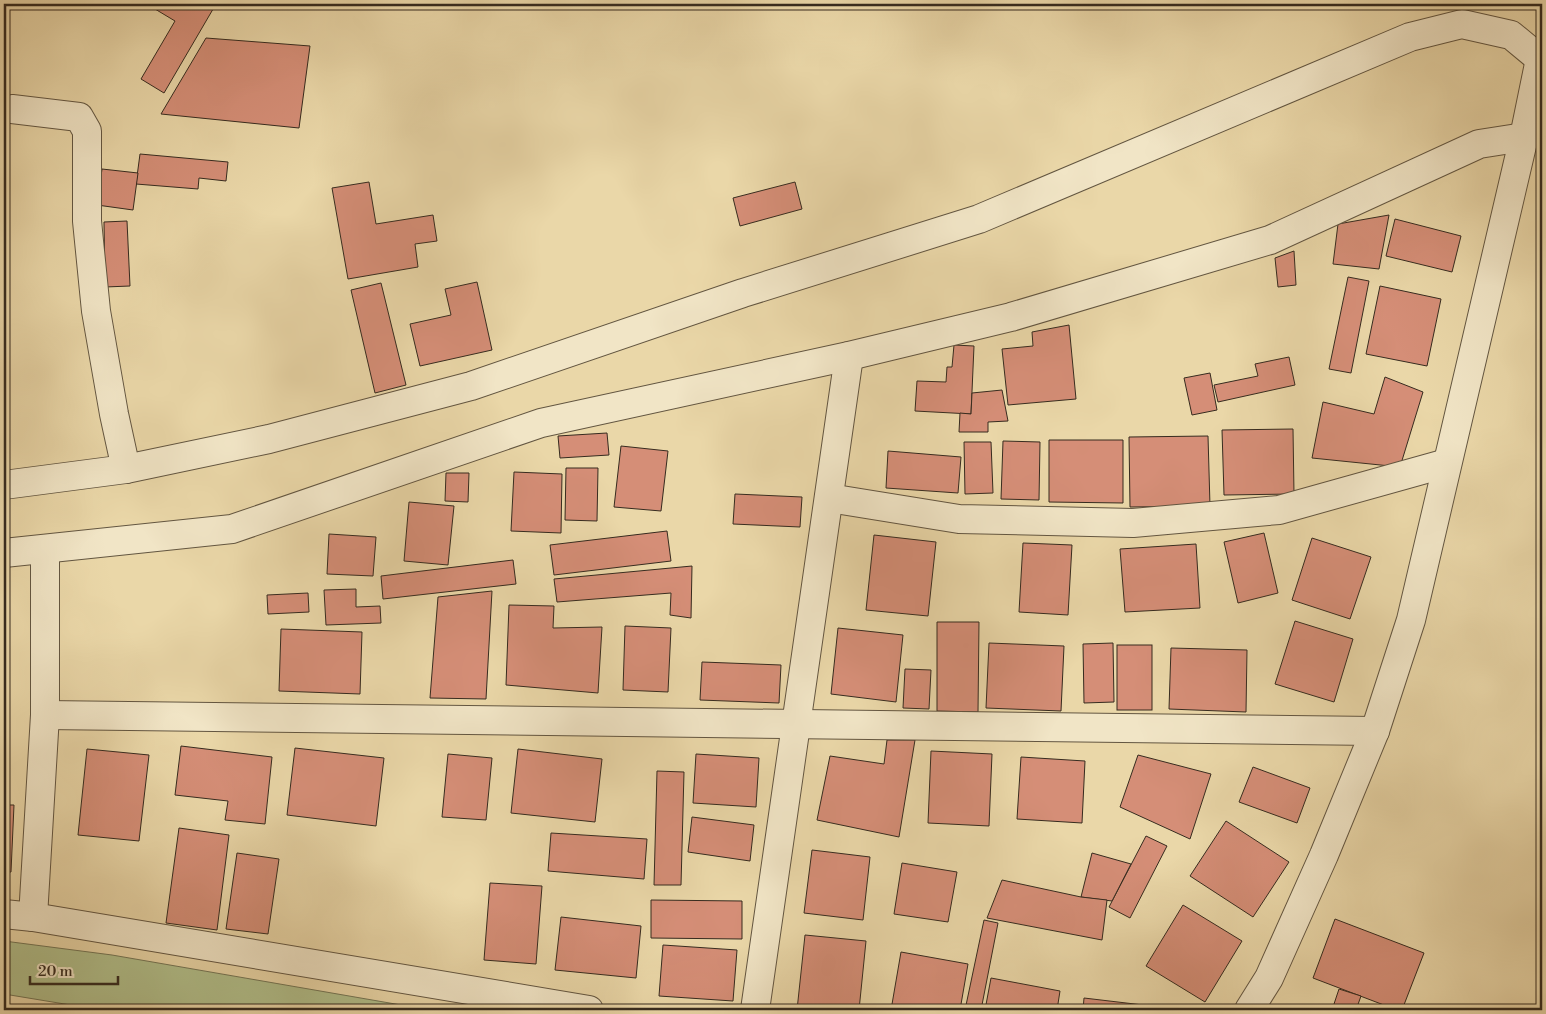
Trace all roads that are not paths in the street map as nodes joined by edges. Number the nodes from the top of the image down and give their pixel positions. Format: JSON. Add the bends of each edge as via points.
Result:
{"nodes":[{"id":1,"x":1542,"y":58,"type":"edge"},
{"id":2,"x":12,"y":109,"type":"dead end"},
{"id":3,"x":1524,"y":137,"type":"junction"},
{"id":4,"x":849,"y":356,"type":"junction"},
{"id":5,"x":1447,"y":464,"type":"junction"},
{"id":6,"x":126,"y":469,"type":"junction"},
{"id":7,"x":4,"y":485,"type":"edge"},
{"id":8,"x":829,"y":498,"type":"junction"},
{"id":9,"x":45,"y":549,"type":"junction"},
{"id":10,"x":4,"y":553,"type":"edge"},
{"id":11,"x":45,"y":715,"type":"junction"},
{"id":12,"x":797,"y":723,"type":"junction"},
{"id":13,"x":1375,"y":731,"type":"junction"},
{"id":14,"x":4,"y":914,"type":"edge"},
{"id":15,"x":33,"y":917,"type":"junction"},
{"id":16,"x":589,"y":1010,"type":"edge"},
{"id":17,"x":755,"y":1010,"type":"edge"},
{"id":18,"x":1249,"y":1010,"type":"edge"}],
"edges":[{"from":1,"to":3,"type":"street"},
{"from":1,"to":6,"type":"street","via":[[1511,35],[1462,24],[1410,37],[979,218],[743,293],[471,386],[270,439]]},
{"from":2,"to":6,"type":"street","via":[[79,117],[87,131],[86,221],[96,311]]},
{"from":3,"to":4,"type":"street","via":[[1480,144],[1270,240],[1012,318]]},
{"from":3,"to":5,"type":"street"},
{"from":4,"to":8,"type":"street"},
{"from":4,"to":9,"type":"street","via":[[541,423],[232,529]]},
{"from":5,"to":8,"type":"street","via":[[1280,510],[1133,523],[958,519]]},
{"from":5,"to":13,"type":"street","via":[[1411,620]]},
{"from":6,"to":7,"type":"street"},
{"from":8,"to":12,"type":"street"},
{"from":9,"to":10,"type":"street"},
{"from":9,"to":11,"type":"street"},
{"from":11,"to":12,"type":"street"},
{"from":11,"to":15,"type":"street"},
{"from":12,"to":13,"type":"street"},
{"from":12,"to":17,"type":"street"},
{"from":13,"to":18,"type":"street","via":[[1324,855],[1268,978]]},
{"from":14,"to":15,"type":"street"},
{"from":15,"to":16,"type":"street"}]}
